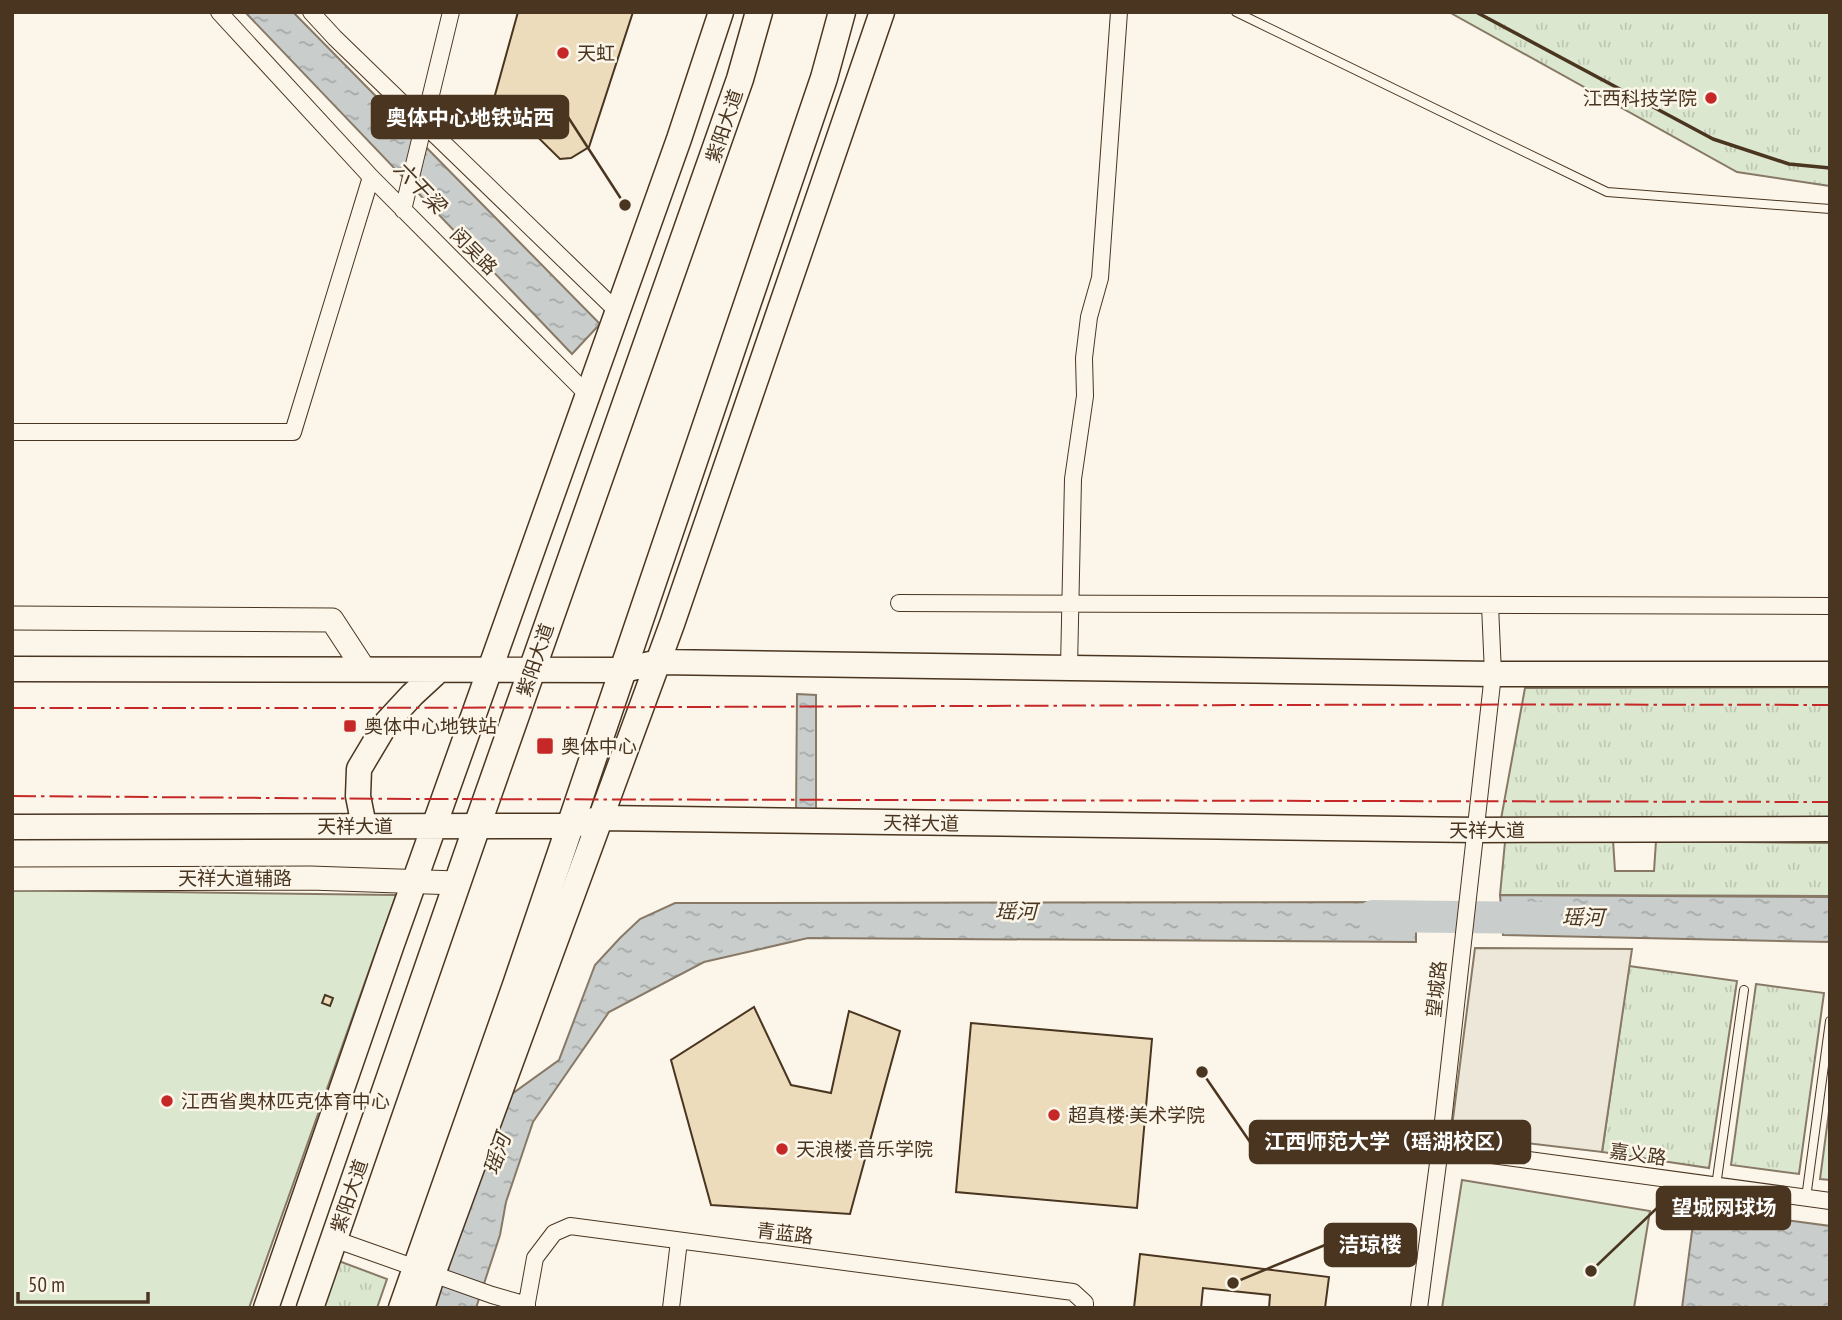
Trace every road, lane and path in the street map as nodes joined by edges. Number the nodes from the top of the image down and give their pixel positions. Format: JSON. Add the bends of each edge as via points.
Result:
{"nodes":[{"id":1,"x":219,"y":12,"type":"edge"},
{"id":2,"x":311,"y":12,"type":"edge"},
{"id":3,"x":451,"y":12,"type":"edge"},
{"id":4,"x":721,"y":12,"type":"edge"},
{"id":5,"x":759,"y":12,"type":"edge"},
{"id":6,"x":842,"y":12,"type":"edge"},
{"id":7,"x":882,"y":12,"type":"edge"},
{"id":8,"x":1119,"y":12,"type":"edge"},
{"id":9,"x":1236,"y":12,"type":"edge"},
{"id":10,"x":424,"y":124,"type":"junction"},
{"id":11,"x":371,"y":177,"type":"junction"},
{"id":12,"x":1830,"y":209,"type":"edge"},
{"id":13,"x":403,"y":210,"type":"junction"},
{"id":14,"x":618,"y":312,"type":"junction"},
{"id":15,"x":588,"y":395,"type":"junction"},
{"id":16,"x":12,"y":432,"type":"edge"},
{"id":17,"x":899,"y":603,"type":"dead end"},
{"id":18,"x":1070,"y":604,"type":"junction"},
{"id":19,"x":1490,"y":605,"type":"junction"},
{"id":20,"x":1830,"y":606,"type":"edge"},
{"id":21,"x":12,"y":618,"type":"edge"},
{"id":22,"x":659,"y":662,"type":"junction"},
{"id":23,"x":1069,"y":668,"type":"junction"},
{"id":24,"x":12,"y":669,"type":"edge"},
{"id":25,"x":364,"y":669,"type":"junction"},
{"id":26,"x":490,"y":669,"type":"junction"},
{"id":27,"x":532,"y":669,"type":"junction"},
{"id":28,"x":438,"y":670,"type":"junction"},
{"id":29,"x":623,"y":670,"type":"junction"},
{"id":30,"x":1493,"y":674,"type":"junction"},
{"id":31,"x":1830,"y":674,"type":"edge"},
{"id":32,"x":602,"y":818,"type":"junction"},
{"id":33,"x":364,"y":826,"type":"junction"},
{"id":34,"x":477,"y":826,"type":"junction"},
{"id":35,"x":570,"y":826,"type":"junction"},
{"id":36,"x":12,"y":827,"type":"edge"},
{"id":37,"x":434,"y":827,"type":"junction"},
{"id":38,"x":1830,"y":829,"type":"edge"},
{"id":39,"x":1474,"y":841,"type":"junction"},
{"id":40,"x":12,"y":879,"type":"edge"},
{"id":41,"x":415,"y":882,"type":"junction"},
{"id":42,"x":457,"y":883,"type":"junction"},
{"id":43,"x":1744,"y":990,"type":"dead end"},
{"id":44,"x":1830,"y":1021,"type":"edge"},
{"id":45,"x":1440,"y":1148,"type":"junction"},
{"id":46,"x":1716,"y":1186,"type":"junction"},
{"id":47,"x":1806,"y":1198,"type":"junction"},
{"id":48,"x":1830,"y":1201,"type":"edge"},
{"id":49,"x":334,"y":1239,"type":"junction"},
{"id":50,"x":679,"y":1241,"type":"junction"},
{"id":51,"x":425,"y":1271,"type":"junction"},
{"id":52,"x":527,"y":1306,"type":"edge"},
{"id":53,"x":266,"y":1308,"type":"edge"},
{"id":54,"x":310,"y":1308,"type":"edge"},
{"id":55,"x":402,"y":1308,"type":"edge"},
{"id":56,"x":422,"y":1308,"type":"edge"},
{"id":57,"x":671,"y":1308,"type":"edge"},
{"id":58,"x":1085,"y":1308,"type":"edge"},
{"id":59,"x":1419,"y":1308,"type":"edge"}],
"edges":[{"from":1,"to":11,"type":"street","name":"闵吴路"},
{"from":2,"to":10,"type":"street"},
{"from":3,"to":10,"type":"street"},
{"from":4,"to":14,"type":"main road"},
{"from":5,"to":27,"type":"highway","name":"紫阳大道","via":[[740,79]]},
{"from":6,"to":29,"type":"highway","via":[[824,78]]},
{"from":7,"to":22,"type":"main road"},
{"from":8,"to":18,"type":"street","via":[[1100,278],[1089,317],[1086,396],[1073,479]]},
{"from":9,"to":12,"type":"lane","via":[[1607,192]]},
{"from":10,"to":13,"type":"street"},
{"from":10,"to":14,"type":"street"},
{"from":11,"to":13,"type":"street","name":"闵吴路"},
{"from":11,"to":16,"type":"street","via":[[293,432]]},
{"from":13,"to":15,"type":"street","name":"闵吴路"},
{"from":14,"to":15,"type":"main road"},
{"from":15,"to":26,"type":"main road"},
{"from":17,"to":18,"type":"street"},
{"from":18,"to":19,"type":"street"},
{"from":18,"to":23,"type":"street"},
{"from":19,"to":20,"type":"street"},
{"from":19,"to":30,"type":"street","name":"望城路"},
{"from":21,"to":25,"type":"main road","via":[[332,621]]},
{"from":22,"to":23,"type":"main road"},
{"from":22,"to":29,"type":"main road"},
{"from":22,"to":32,"type":"main road"},
{"from":23,"to":30,"type":"main road"},
{"from":24,"to":25,"type":"main road"},
{"from":25,"to":28,"type":"main road"},
{"from":26,"to":27,"type":"main road"},
{"from":26,"to":28,"type":"main road"},
{"from":26,"to":37,"type":"main road"},
{"from":27,"to":29,"type":"main road"},
{"from":27,"to":34,"type":"highway","name":"紫阳大道"},
{"from":28,"to":33,"type":"main road","via":[[387,722],[359,769]]},
{"from":29,"to":35,"type":"highway"},
{"from":30,"to":31,"type":"main road"},
{"from":30,"to":39,"type":"street","name":"望城路"},
{"from":32,"to":35,"type":"main road","name":"天祥大道"},
{"from":32,"to":39,"type":"main road","name":"天祥大道"},
{"from":32,"to":51,"type":"main road"},
{"from":33,"to":36,"type":"main road","name":"天祥大道"},
{"from":33,"to":37,"type":"main road","name":"天祥大道"},
{"from":34,"to":35,"type":"main road","name":"天祥大道"},
{"from":34,"to":37,"type":"main road","name":"天祥大道"},
{"from":34,"to":42,"type":"highway","name":"紫阳大道"},
{"from":35,"to":51,"type":"highway"},
{"from":37,"to":41,"type":"main road"},
{"from":38,"to":39,"type":"main road","name":"天祥大道"},
{"from":39,"to":45,"type":"street","name":"望城路"},
{"from":40,"to":41,"type":"main road","name":"天祥大道辅路"},
{"from":41,"to":42,"type":"main road","name":"天祥大道辅路"},
{"from":41,"to":53,"type":"main road"},
{"from":42,"to":49,"type":"highway","name":"紫阳大道"},
{"from":43,"to":46,"type":"lane"},
{"from":44,"to":47,"type":"lane"},
{"from":45,"to":46,"type":"street","name":"嘉义路"},
{"from":45,"to":59,"type":"street","name":"望城路"},
{"from":46,"to":47,"type":"street","name":"嘉义路"},
{"from":47,"to":48,"type":"street","name":"嘉义路"},
{"from":49,"to":51,"type":"street"},
{"from":49,"to":54,"type":"highway","name":"紫阳大道"},
{"from":50,"to":52,"type":"street","name":"青蓝路","via":[[570,1226],[554,1233],[535,1258]]},
{"from":50,"to":57,"type":"street"},
{"from":50,"to":58,"type":"street","name":"青蓝路","via":[[1073,1292]]},
{"from":51,"to":52,"type":"street"},
{"from":51,"to":55,"type":"highway"},
{"from":51,"to":56,"type":"main road"}]}
